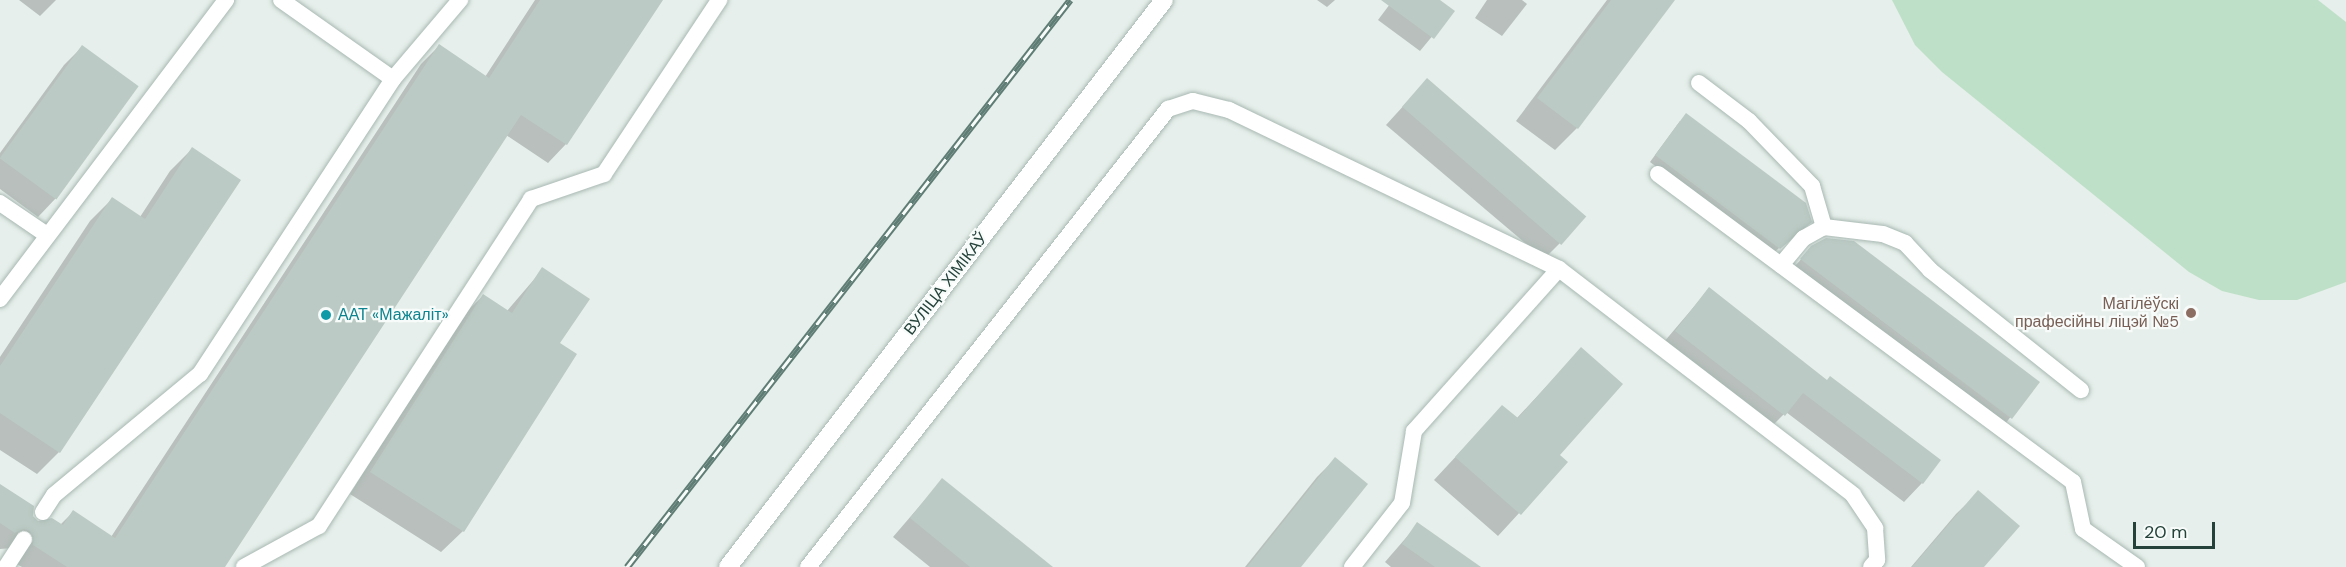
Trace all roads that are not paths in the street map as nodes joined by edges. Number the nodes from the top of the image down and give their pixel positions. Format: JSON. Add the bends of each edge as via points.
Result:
{"nodes":[{"id":1,"x":226,"y":0,"type":"edge"},
{"id":2,"x":281,"y":0,"type":"edge"},
{"id":3,"x":459,"y":0,"type":"edge"},
{"id":4,"x":719,"y":0,"type":"edge"},
{"id":5,"x":1164,"y":0,"type":"edge"},
{"id":6,"x":393,"y":79,"type":"junction"},
{"id":7,"x":1699,"y":83,"type":"dead end"},
{"id":8,"x":1658,"y":174,"type":"dead end"},
{"id":9,"x":0,"y":203,"type":"edge"},
{"id":10,"x":1824,"y":227,"type":"junction"},
{"id":11,"x":47,"y":236,"type":"junction"},
{"id":12,"x":1781,"y":265,"type":"junction"},
{"id":13,"x":1559,"y":269,"type":"junction"},
{"id":14,"x":0,"y":299,"type":"edge"},
{"id":15,"x":2081,"y":390,"type":"dead end"},
{"id":16,"x":43,"y":512,"type":"dead end"},
{"id":17,"x":24,"y":539,"type":"dead end"},
{"id":18,"x":6,"y":567,"type":"edge"},
{"id":19,"x":244,"y":567,"type":"edge"},
{"id":20,"x":728,"y":567,"type":"edge"},
{"id":21,"x":808,"y":567,"type":"edge"},
{"id":22,"x":1352,"y":567,"type":"edge"},
{"id":23,"x":1871,"y":567,"type":"edge"},
{"id":24,"x":2137,"y":567,"type":"edge"}],
"edges":[{"from":1,"to":11,"type":"lane"},
{"from":2,"to":6,"type":"lane"},
{"from":3,"to":6,"type":"lane"},
{"from":4,"to":19,"type":"lane","via":[[604,174],[531,199],[319,526]]},
{"from":5,"to":20,"type":"street","name":"ВУЛІЦА ХІМІКАЎ"},
{"from":6,"to":16,"type":"lane","via":[[200,374],[54,495]]},
{"from":7,"to":10,"type":"lane","via":[[1749,121],[1812,186]]},
{"from":8,"to":12,"type":"lane"},
{"from":9,"to":11,"type":"lane"},
{"from":10,"to":12,"type":"lane","via":[[1804,238]]},
{"from":10,"to":15,"type":"lane","via":[[1882,234],[1905,243],[1930,270]]},
{"from":11,"to":14,"type":"lane"},
{"from":12,"to":24,"type":"lane","via":[[2073,482],[2083,529]]},
{"from":13,"to":21,"type":"lane","via":[[1228,110],[1193,101],[1168,109]]},
{"from":13,"to":22,"type":"lane","via":[[1414,431],[1402,502]]},
{"from":13,"to":23,"type":"lane","via":[[1853,495],[1875,528],[1877,560]]},
{"from":17,"to":18,"type":"lane"}]}
